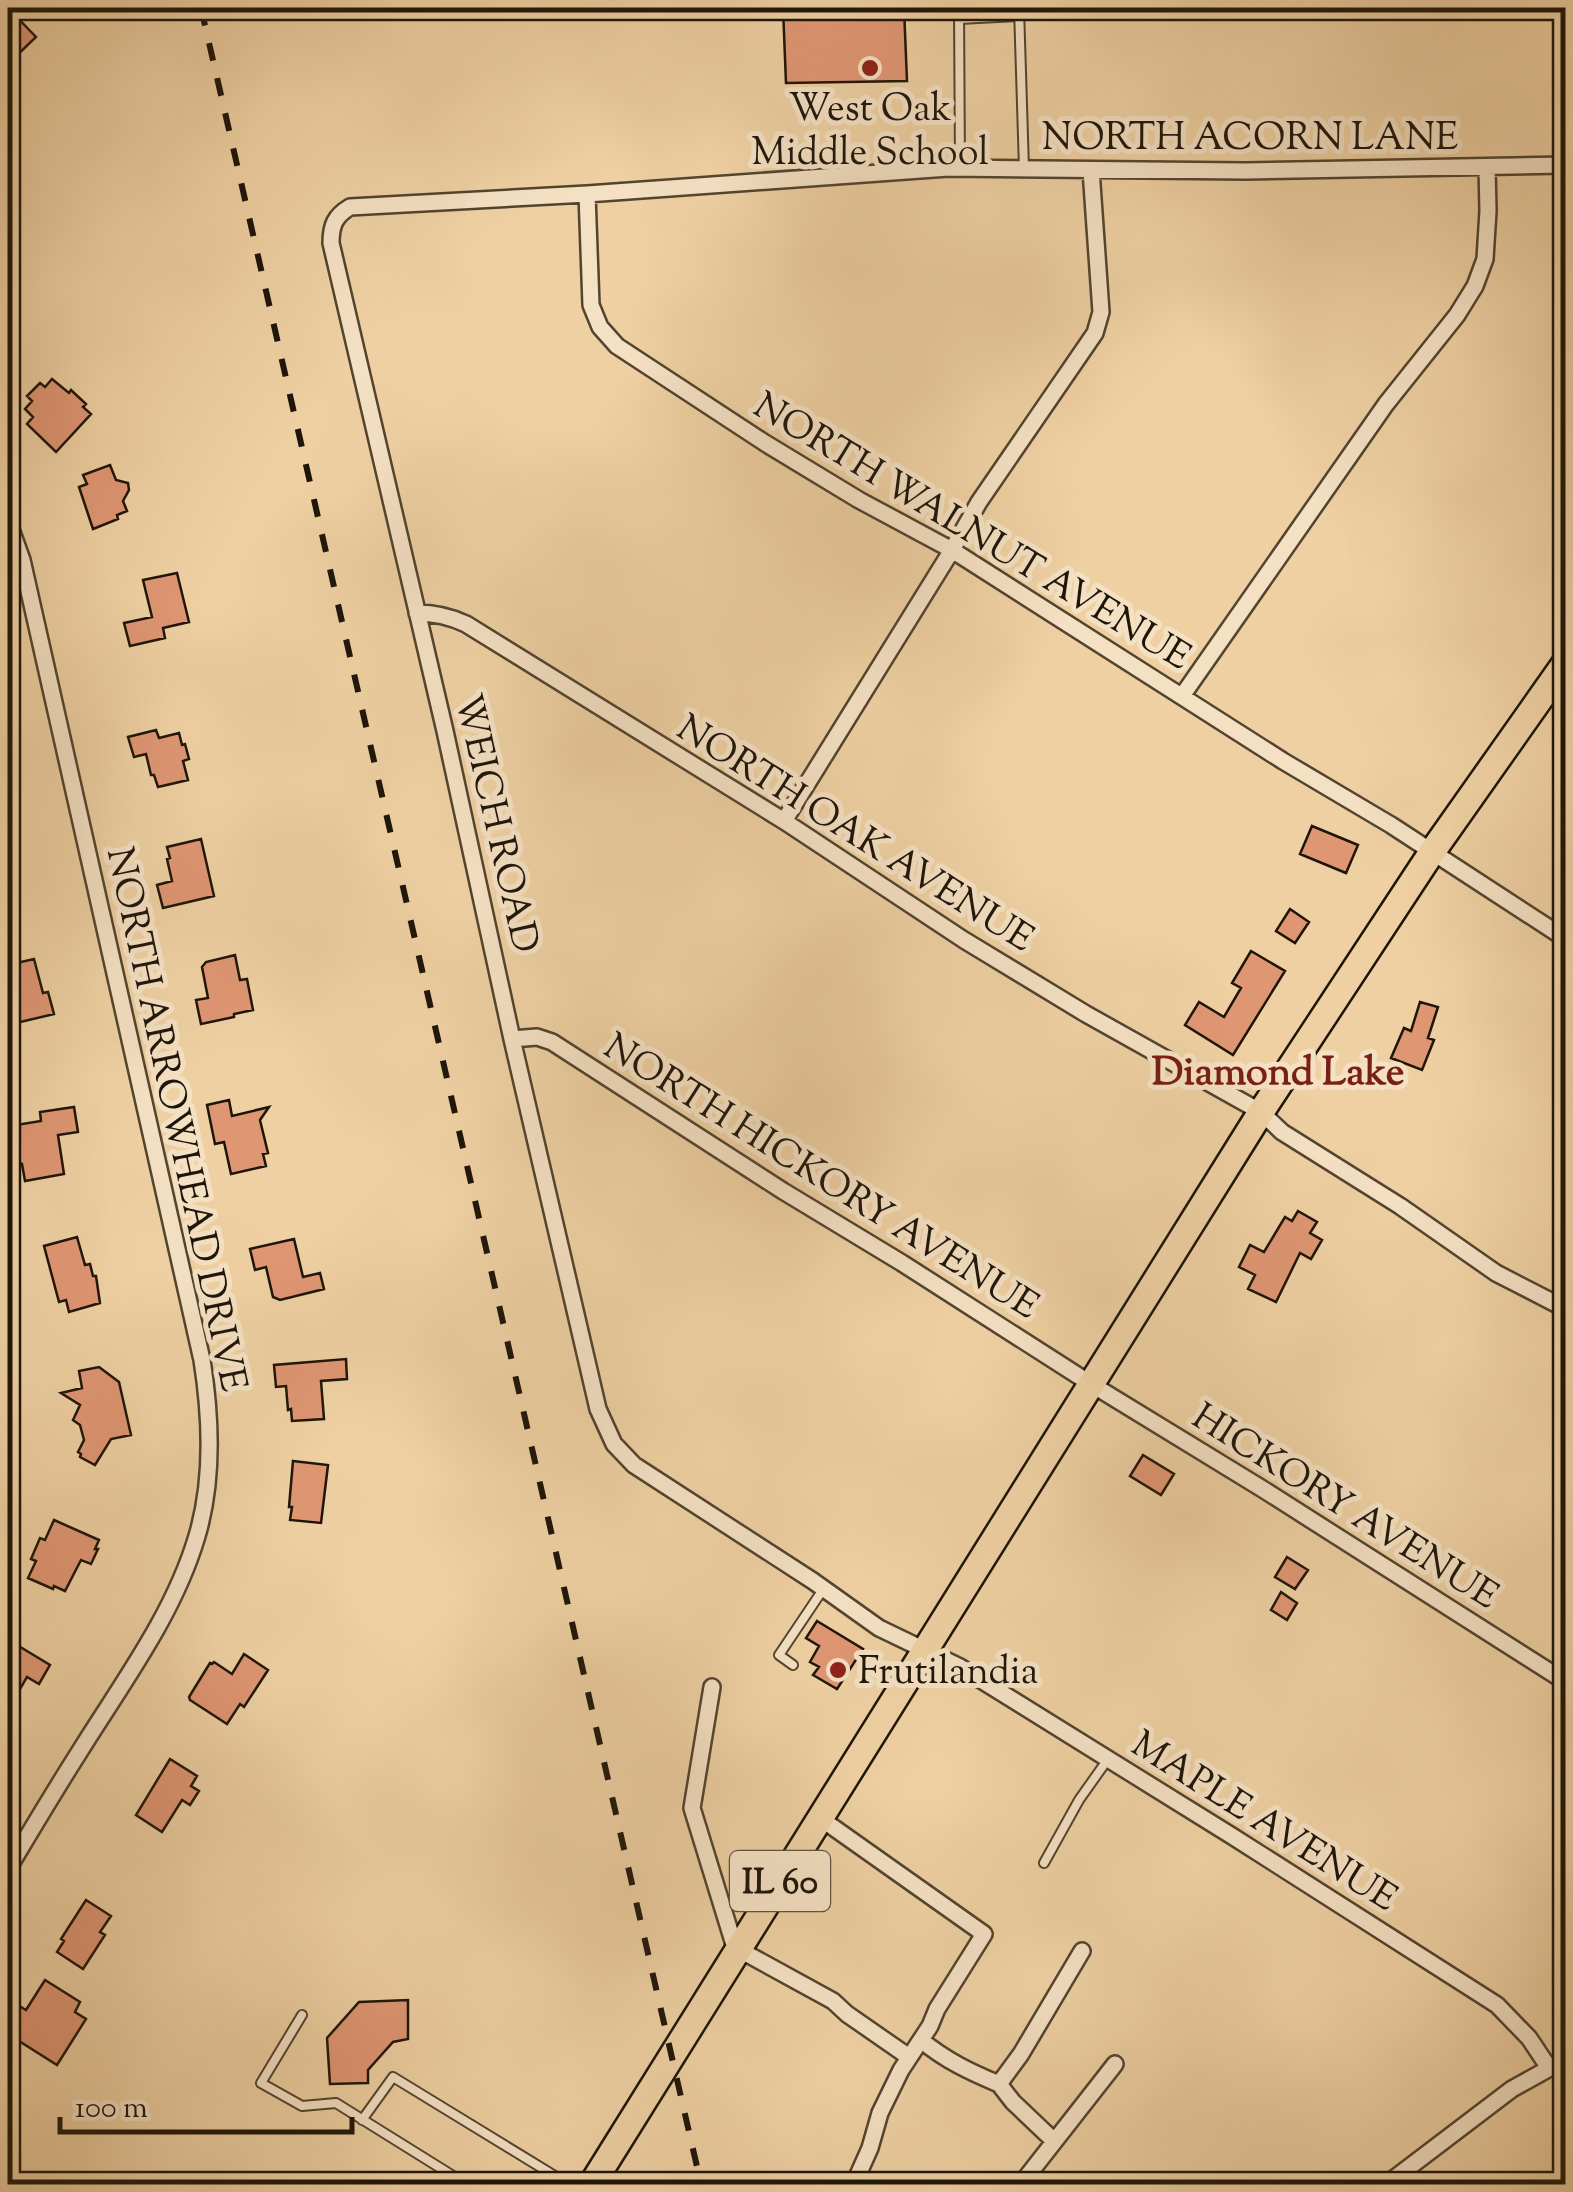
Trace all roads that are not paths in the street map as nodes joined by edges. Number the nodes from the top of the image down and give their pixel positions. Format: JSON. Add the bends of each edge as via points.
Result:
{"nodes":[{"id":1,"x":959,"y":8,"type":"edge"},
{"id":2,"x":1019,"y":12,"type":"edge"},
{"id":3,"x":959,"y":19,"type":"junction"},
{"id":4,"x":1566,"y":165,"type":"edge"},
{"id":5,"x":1486,"y":167,"type":"junction"},
{"id":6,"x":960,"y":168,"type":"junction"},
{"id":7,"x":1024,"y":169,"type":"junction"},
{"id":8,"x":1091,"y":170,"type":"junction"},
{"id":9,"x":587,"y":194,"type":"junction"},
{"id":10,"x":338,"y":215,"type":"joint"},
{"id":11,"x":8,"y":521,"type":"edge"},
{"id":12,"x":952,"y":550,"type":"junction"},
{"id":13,"x":417,"y":613,"type":"junction"},
{"id":14,"x":1566,"y":662,"type":"edge"},
{"id":15,"x":1182,"y":696,"type":"junction"},
{"id":16,"x":784,"y":821,"type":"junction"},
{"id":17,"x":1432,"y":852,"type":"junction"},
{"id":18,"x":1566,"y":939,"type":"edge"},
{"id":19,"x":512,"y":1038,"type":"junction"},
{"id":20,"x":1261,"y":1112,"type":"junction"},
{"id":21,"x":1566,"y":1309,"type":"edge"},
{"id":22,"x":1091,"y":1384,"type":"junction"},
{"id":23,"x":614,"y":1444,"type":"joint"},
{"id":24,"x":824,"y":1588,"type":"junction"},
{"id":25,"x":927,"y":1649,"type":"junction"},
{"id":26,"x":793,"y":1665,"type":"dead end"},
{"id":27,"x":1566,"y":1682,"type":"edge"},
{"id":28,"x":712,"y":1687,"type":"dead end"},
{"id":29,"x":1108,"y":1759,"type":"junction"},
{"id":30,"x":820,"y":1818,"type":"junction"},
{"id":31,"x":1044,"y":1863,"type":"dead end"},
{"id":32,"x":8,"y":1869,"type":"edge"},
{"id":33,"x":736,"y":1951,"type":"junction"},
{"id":34,"x":1082,"y":1952,"type":"dead end"},
{"id":35,"x":302,"y":2014,"type":"dead end"},
{"id":36,"x":920,"y":2040,"type":"junction"},
{"id":37,"x":909,"y":2057,"type":"junction"},
{"id":38,"x":1566,"y":2059,"type":"edge"},
{"id":39,"x":1115,"y":2064,"type":"dead end"},
{"id":40,"x":1549,"y":2068,"type":"junction"},
{"id":41,"x":999,"y":2084,"type":"junction"},
{"id":42,"x":362,"y":2120,"type":"junction"},
{"id":43,"x":1054,"y":2140,"type":"junction"},
{"id":44,"x":466,"y":2184,"type":"edge"},
{"id":45,"x":568,"y":2184,"type":"edge"},
{"id":46,"x":592,"y":2184,"type":"edge"},
{"id":47,"x":854,"y":2184,"type":"edge"},
{"id":48,"x":1020,"y":2184,"type":"edge"},
{"id":49,"x":1387,"y":2184,"type":"edge"}],
"edges":[{"from":1,"to":3,"type":"lane"},
{"from":2,"to":3,"type":"lane"},
{"from":2,"to":7,"type":"lane"},
{"from":3,"to":6,"type":"lane"},
{"from":4,"to":5,"type":"street","name":"NORTH ACORN LANE"},
{"from":5,"to":8,"type":"street","name":"NORTH ACORN LANE"},
{"from":5,"to":15,"type":"street","via":[[1484,259],[1476,286]]},
{"from":6,"to":7,"type":"street","name":"NORTH ACORN LANE"},
{"from":6,"to":9,"type":"street","name":"NORTH ACORN LANE"},
{"from":7,"to":8,"type":"street","name":"NORTH ACORN LANE"},
{"from":8,"to":12,"type":"street","via":[[1101,312],[1095,334]]},
{"from":9,"to":10,"type":"street","name":"NORTH ACORN LANE","via":[[350,207]]},
{"from":9,"to":12,"type":"street","name":"NORTH WALNUT AVENUE","via":[[591,305],[617,346],[781,453]]},
{"from":10,"to":13,"type":"street","name":"WEICH ROAD","via":[[331,242]]},
{"from":11,"to":32,"type":"street","name":"NORTH ARROWHEAD DRIVE","via":[[22,560],[209,1407],[207,1482],[187,1565],[164,1616]]},
{"from":12,"to":15,"type":"street","name":"NORTH WALNUT AVENUE"},
{"from":12,"to":16,"type":"street"},
{"from":13,"to":16,"type":"street","name":"NORTH OAK AVENUE","via":[[466,624]]},
{"from":13,"to":19,"type":"street","name":"WEICH ROAD"},
{"from":14,"to":17,"type":"main road","number":"IL 60"},
{"from":15,"to":17,"type":"street","name":"NORTH WALNUT AVENUE"},
{"from":16,"to":20,"type":"street","name":"NORTH OAK AVENUE","via":[[964,940]]},
{"from":17,"to":18,"type":"street","name":"NORTH WALNUT AVENUE"},
{"from":17,"to":20,"type":"main road","number":"IL 60"},
{"from":19,"to":22,"type":"street","name":"NORTH HICKORY AVENUE","via":[[552,1042]]},
{"from":19,"to":23,"type":"street","name":"WEICH ROAD","via":[[598,1408]]},
{"from":20,"to":21,"type":"street","name":"NORTH OAK AVENUE","via":[[1496,1273]]},
{"from":20,"to":22,"type":"main road","number":"IL 60"},
{"from":22,"to":25,"type":"main road","number":"IL 60"},
{"from":22,"to":27,"type":"street","name":"HICKORY AVENUE"},
{"from":23,"to":24,"type":"street","name":"MAPLE AVENUE","via":[[634,1465]]},
{"from":24,"to":25,"type":"street","name":"MAPLE AVENUE","via":[[880,1628]]},
{"from":24,"to":26,"type":"lane","via":[[779,1655]]},
{"from":25,"to":29,"type":"street","name":"MAPLE AVENUE"},
{"from":25,"to":30,"type":"main road","number":"IL 60"},
{"from":28,"to":33,"type":"street","via":[[692,1808]]},
{"from":29,"to":31,"type":"lane"},
{"from":29,"to":40,"type":"street","name":"MAPLE AVENUE","via":[[1497,2005]]},
{"from":30,"to":33,"type":"main road","number":"IL 60"},
{"from":30,"to":36,"type":"street","via":[[984,1934]]},
{"from":33,"to":37,"type":"street","via":[[833,2001]]},
{"from":33,"to":46,"type":"main road","number":"IL 60"},
{"from":34,"to":41,"type":"street"},
{"from":35,"to":42,"type":"lane","via":[[261,2082],[302,2106],[336,2104]]},
{"from":36,"to":37,"type":"street"},
{"from":36,"to":41,"type":"street"},
{"from":37,"to":47,"type":"street"},
{"from":38,"to":40,"type":"street"},
{"from":39,"to":43,"type":"street"},
{"from":40,"to":49,"type":"street","via":[[1512,2088]]},
{"from":41,"to":43,"type":"street"},
{"from":42,"to":44,"type":"lane"},
{"from":42,"to":45,"type":"lane","via":[[394,2077]]},
{"from":43,"to":48,"type":"street"}]}
